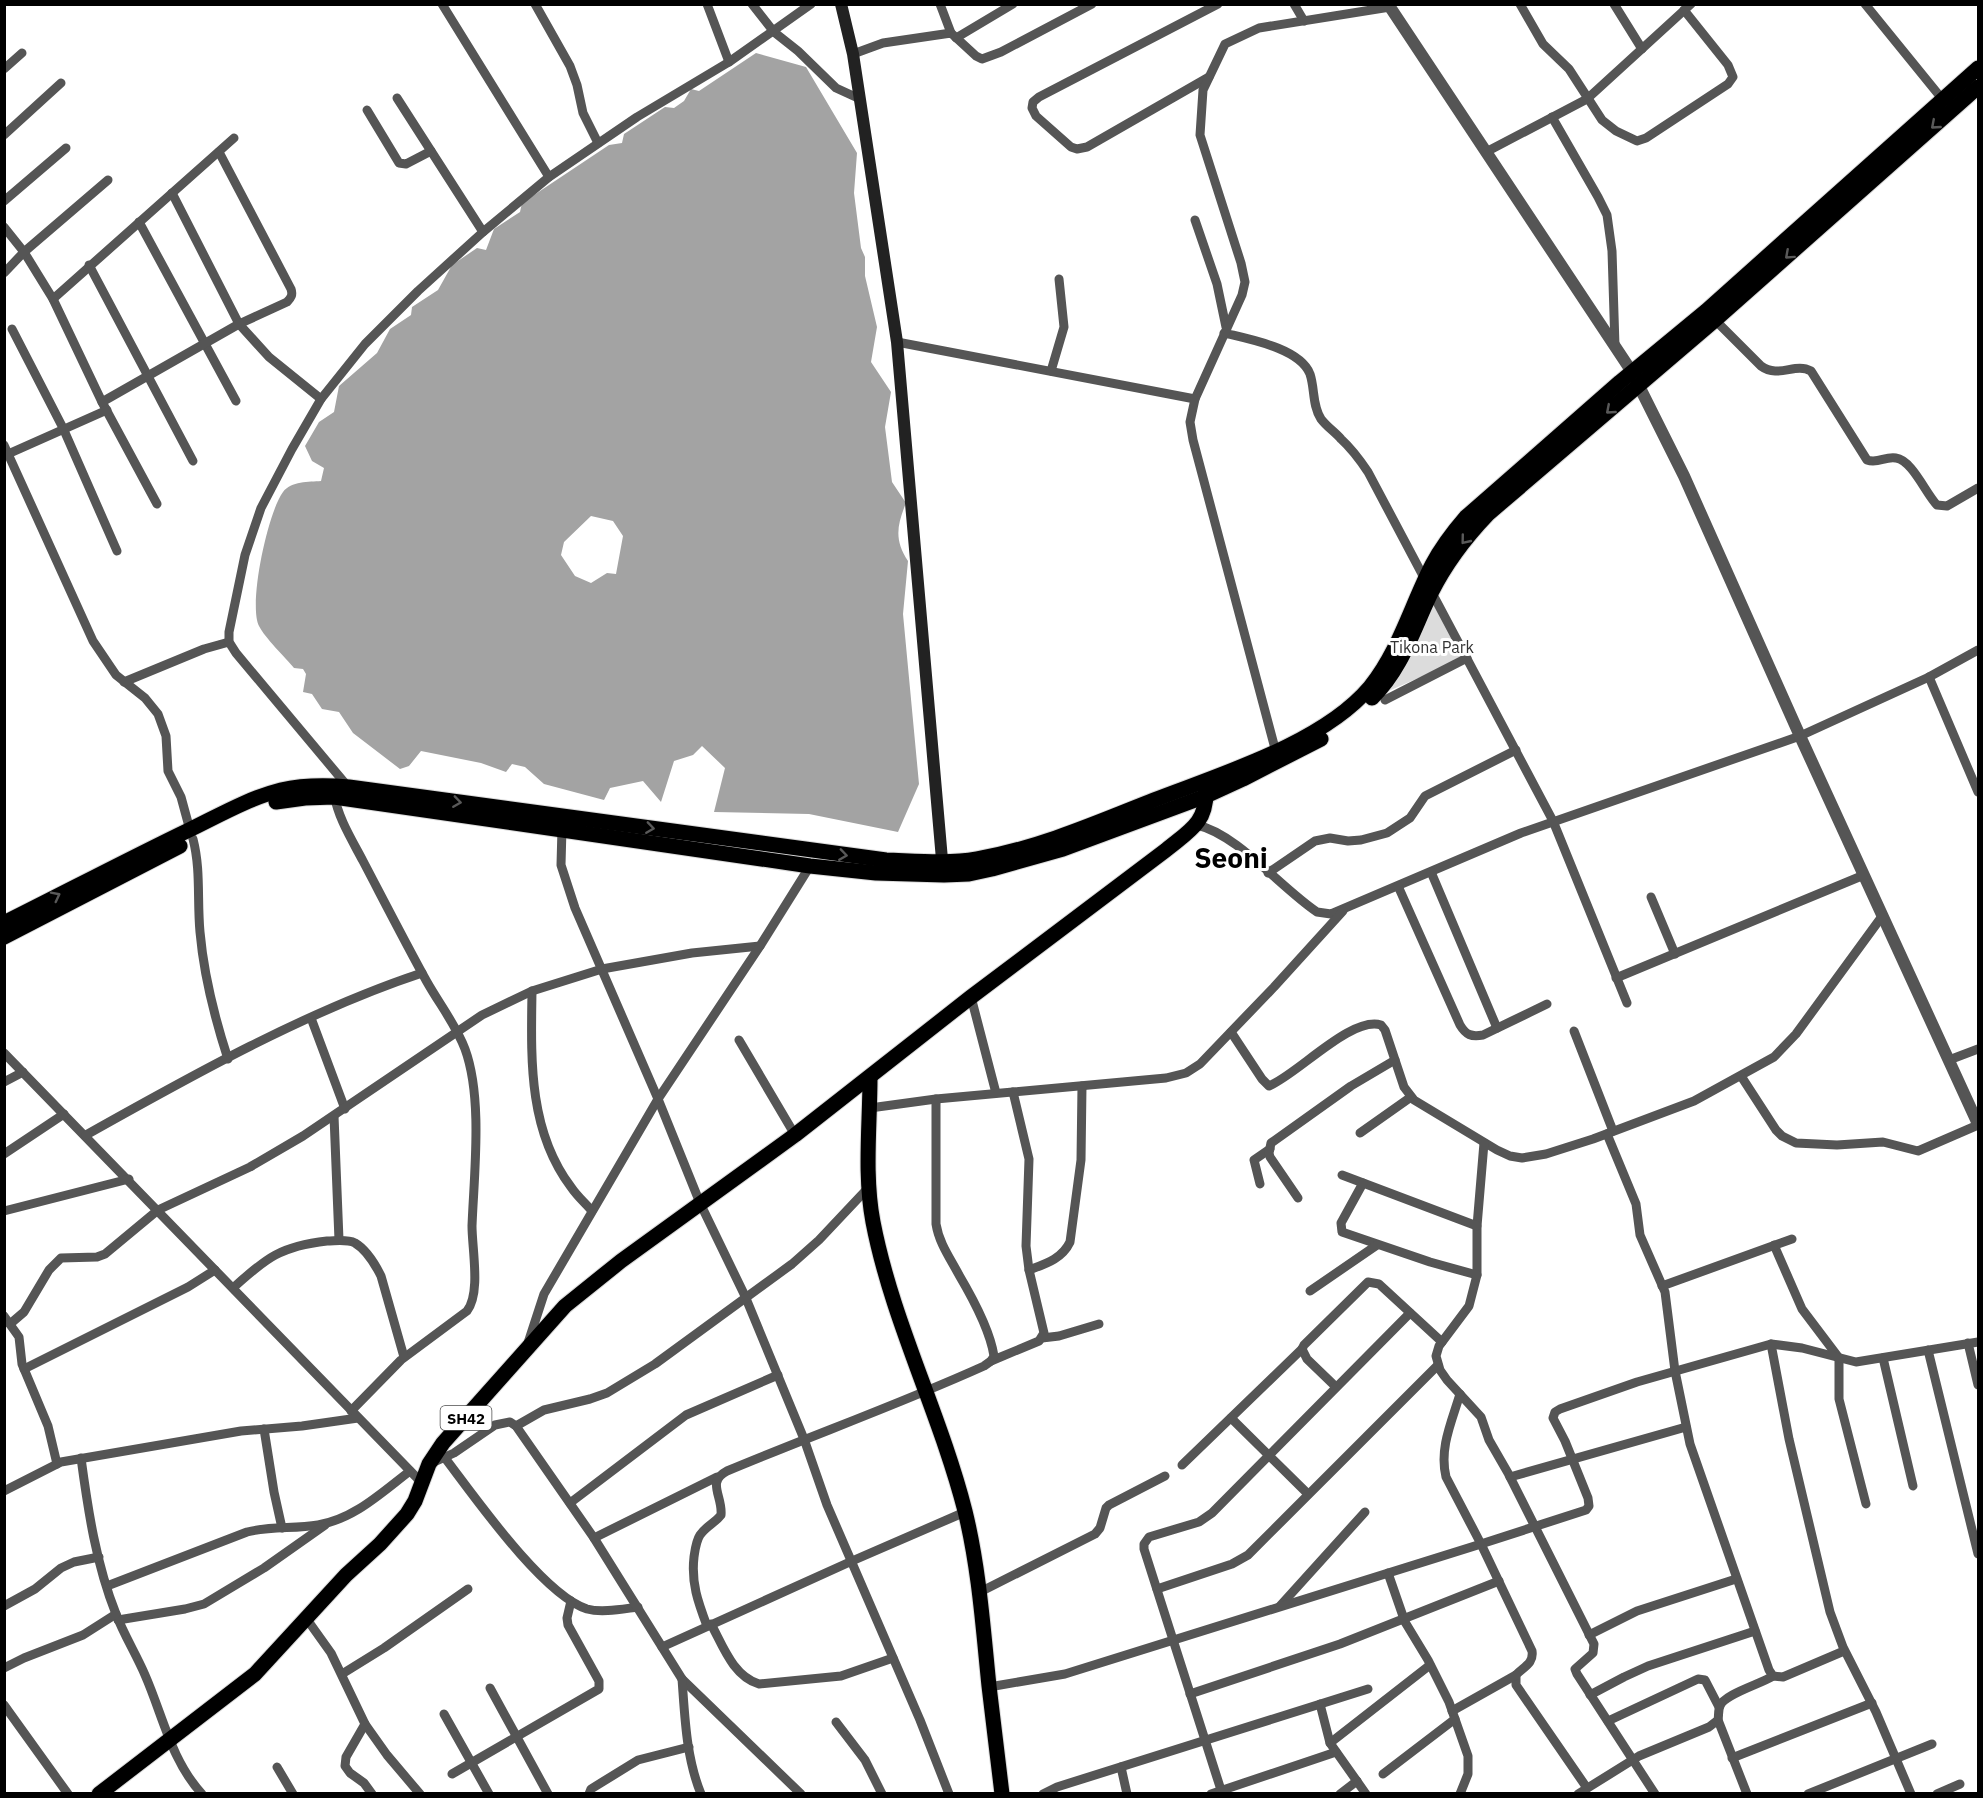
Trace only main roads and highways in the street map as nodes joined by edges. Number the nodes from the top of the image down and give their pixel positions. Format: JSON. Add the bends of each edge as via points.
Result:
{"nodes":[{"id":1,"x":841,"y":4,"type":"edge"},
{"id":2,"x":1978,"y":68,"type":"edge"},
{"id":3,"x":1978,"y":87,"type":"edge"},
{"id":4,"x":1711,"y":315,"type":"junction"},
{"id":5,"x":1206,"y":788,"type":"junction"},
{"id":6,"x":564,"y":823,"type":"junction"},
{"id":7,"x":192,"y":834,"type":"junction"},
{"id":8,"x":943,"y":868,"type":"junction"},
{"id":9,"x":4,"y":923,"type":"edge"},
{"id":10,"x":4,"y":937,"type":"edge"},
{"id":11,"x":870,"y":1077,"type":"junction"},
{"id":12,"x":99,"y":1794,"type":"edge"},
{"id":13,"x":1002,"y":1794,"type":"edge"}],
"edges":[{"from":1,"to":8,"type":"main road","via":[[853,54],[897,342]]},
{"from":2,"to":4,"type":"main road"},
{"from":3,"to":4,"type":"main road","one_way":true},
{"from":4,"to":5,"type":"main road","via":[[1466,517],[1449,538],[1429,585],[1369,688],[1329,723],[1277,756]]},
{"from":5,"to":8,"type":"main road","via":[[1034,858],[969,873]]},
{"from":5,"to":11,"type":"main road","via":[[1197,825]]},
{"from":6,"to":7,"type":"main road","via":[[296,788],[251,801]]},
{"from":6,"to":8,"type":"main road","one_way":true},
{"from":6,"to":8,"type":"main road","via":[[810,866],[876,873]]},
{"from":9,"to":7,"type":"main road","one_way":true},
{"from":7,"to":10,"type":"main road"},
{"from":11,"to":12,"type":"main road","number":"SH42","via":[[565,1306],[443,1443],[429,1464],[415,1502],[395,1528],[255,1674]]},
{"from":11,"to":13,"type":"main road","via":[[868,1188],[873,1222],[885,1272],[965,1512],[980,1592]]}]}
